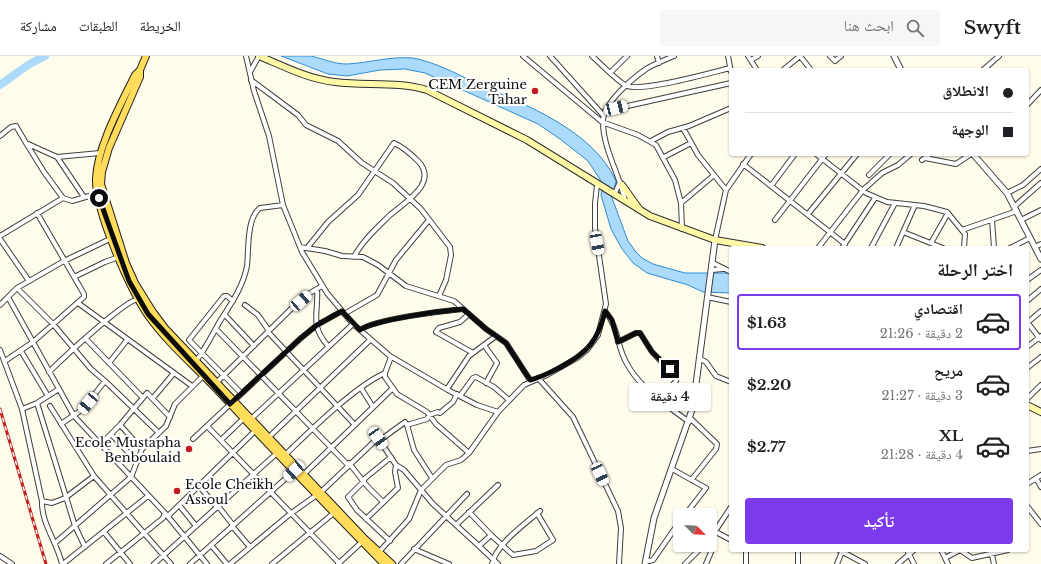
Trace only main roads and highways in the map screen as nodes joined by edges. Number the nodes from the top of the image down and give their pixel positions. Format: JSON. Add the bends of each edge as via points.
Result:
{"nodes":[{"id":1,"x":146,"y":56,"type":"edge"},
{"id":2,"x":259,"y":56,"type":"edge"},
{"id":3,"x":106,"y":147,"type":"junction"},
{"id":4,"x":621,"y":183,"type":"road end"},
{"id":5,"x":100,"y":193,"type":"junction"},
{"id":6,"x":641,"y":212,"type":"junction"},
{"id":7,"x":750,"y":246,"type":"edge"},
{"id":8,"x":141,"y":299,"type":"junction"},
{"id":9,"x":205,"y":374,"type":"junction"},
{"id":10,"x":232,"y":402,"type":"junction"},
{"id":11,"x":1029,"y":405,"type":"edge"},
{"id":12,"x":1041,"y":412,"type":"edge"},
{"id":13,"x":247,"y":420,"type":"junction"},
{"id":14,"x":318,"y":493,"type":"junction"},
{"id":15,"x":364,"y":540,"type":"junction"},
{"id":16,"x":381,"y":563,"type":"edge"},
{"id":17,"x":392,"y":564,"type":"edge"}],
"edges":[{"from":1,"to":3,"type":"main road","via":[[140,77]]},
{"from":2,"to":6,"type":"main road","via":[[310,76],[334,82],[413,86],[427,90],[526,140]]},
{"from":3,"to":5,"type":"main road"},
{"from":3,"to":5,"type":"main road","via":[[100,153],[96,168]]},
{"from":4,"to":6,"type":"main road"},
{"from":5,"to":8,"type":"main road"},
{"from":5,"to":8,"type":"main road","via":[[112,238],[129,281]]},
{"from":6,"to":7,"type":"main road","via":[[715,240]]},
{"from":8,"to":9,"type":"main road"},
{"from":8,"to":9,"type":"main road","via":[[163,333]]},
{"from":9,"to":10,"type":"main road"},
{"from":9,"to":10,"type":"main road","via":[[217,382]]},
{"from":10,"to":13,"type":"main road"},
{"from":11,"to":12,"type":"main road"},
{"from":13,"to":14,"type":"main road","via":[[276,453]]},
{"from":13,"to":14,"type":"main road","via":[[268,437],[304,474]]},
{"from":14,"to":15,"type":"main road"},
{"from":15,"to":16,"type":"main road"},
{"from":15,"to":17,"type":"main road"}]}
